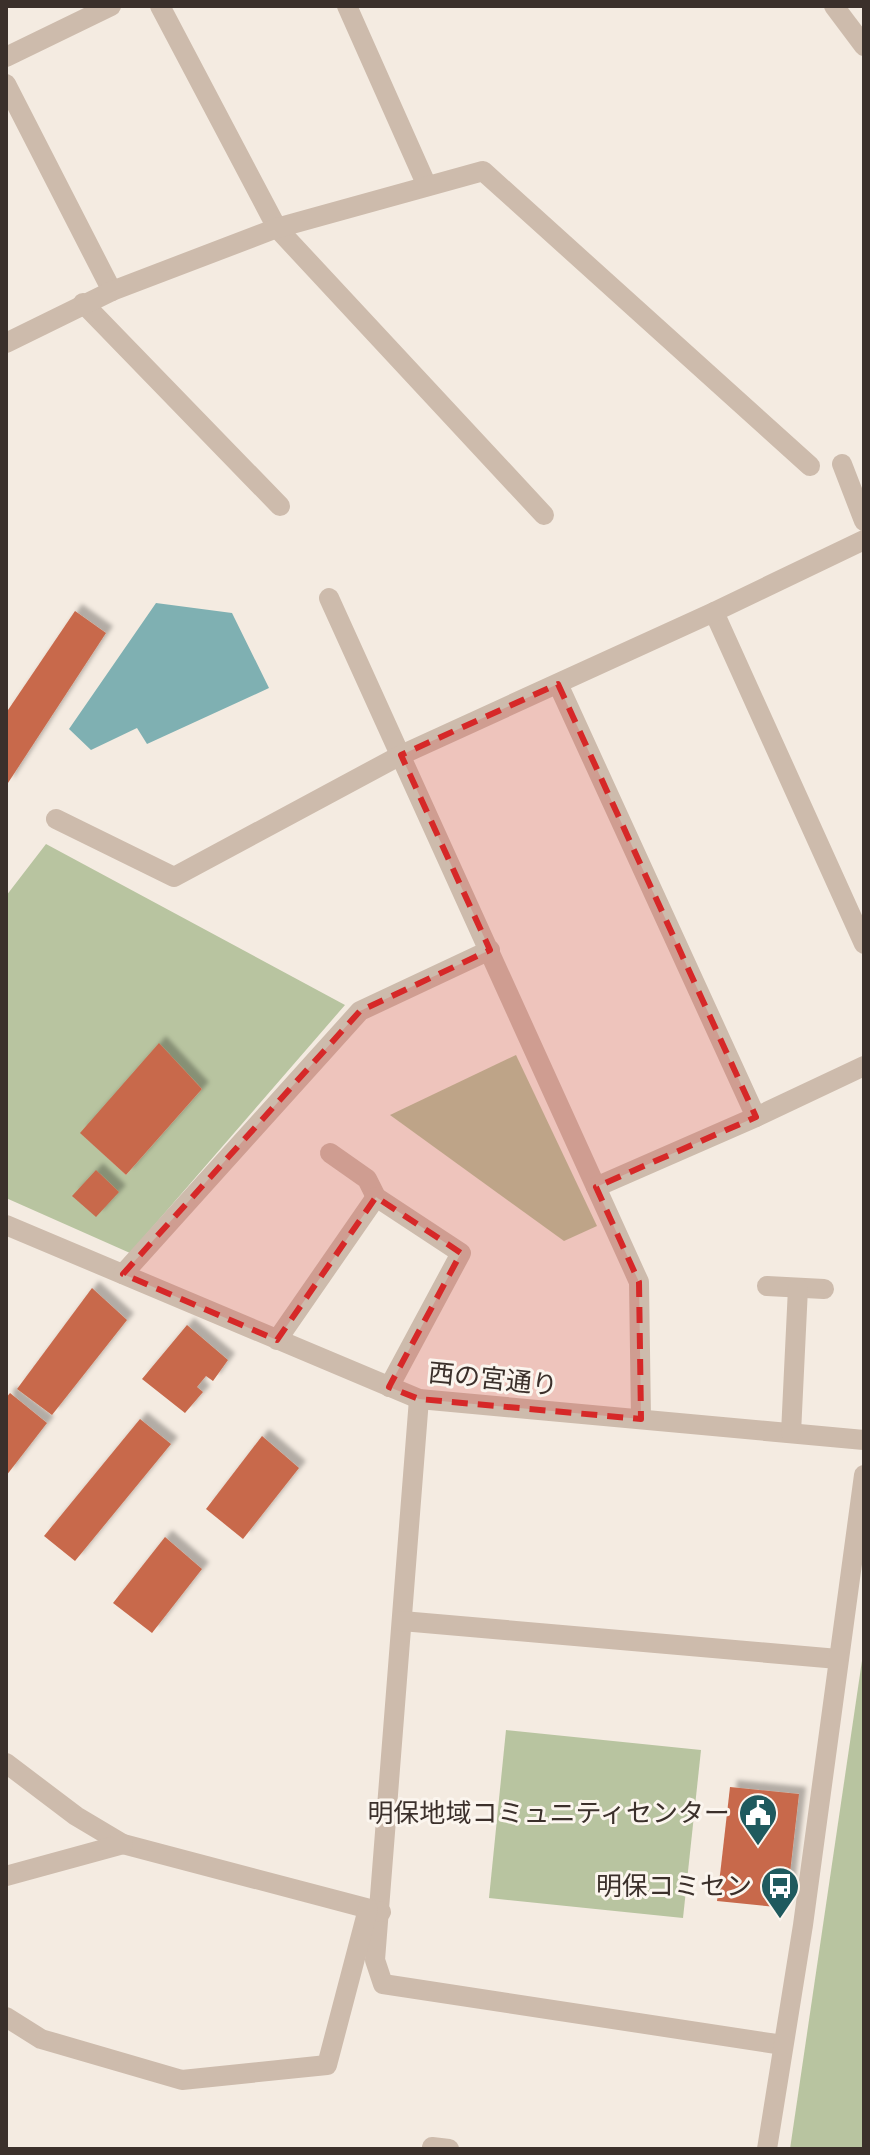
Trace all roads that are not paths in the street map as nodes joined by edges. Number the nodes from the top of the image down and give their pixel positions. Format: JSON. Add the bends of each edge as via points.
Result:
{"nodes":[{"id":1,"x":111,"y":6,"type":"edge"},
{"id":2,"x":160,"y":6,"type":"edge"},
{"id":3,"x":347,"y":6,"type":"edge"},
{"id":4,"x":834,"y":6,"type":"edge"},
{"id":5,"x":864,"y":46,"type":"edge"},
{"id":6,"x":6,"y":57,"type":"edge"},
{"id":7,"x":6,"y":84,"type":"edge"},
{"id":8,"x":427,"y":186,"type":"junction"},
{"id":9,"x":277,"y":228,"type":"junction"},
{"id":10,"x":112,"y":291,"type":"junction"},
{"id":11,"x":83,"y":303,"type":"junction"},
{"id":12,"x":6,"y":343,"type":"edge"},
{"id":13,"x":842,"y":464,"type":"dead end"},
{"id":14,"x":810,"y":466,"type":"dead end"},
{"id":15,"x":280,"y":506,"type":"dead end"},
{"id":16,"x":544,"y":515,"type":"dead end"},
{"id":17,"x":864,"y":521,"type":"edge"},
{"id":18,"x":864,"y":540,"type":"edge"},
{"id":19,"x":329,"y":598,"type":"dead end"},
{"id":20,"x":714,"y":612,"type":"junction"},
{"id":21,"x":558,"y":684,"type":"junction"},
{"id":22,"x":401,"y":755,"type":"junction"},
{"id":23,"x":56,"y":819,"type":"dead end"},
{"id":24,"x":864,"y":944,"type":"edge"},
{"id":25,"x":490,"y":950,"type":"junction"},
{"id":26,"x":864,"y":1066,"type":"edge"},
{"id":27,"x":756,"y":1117,"type":"junction"},
{"id":28,"x":330,"y":1153,"type":"dead end"},
{"id":29,"x":596,"y":1187,"type":"junction"},
{"id":30,"x":376,"y":1197,"type":"junction"},
{"id":31,"x":6,"y":1225,"type":"edge"},
{"id":32,"x":123,"y":1274,"type":"junction"},
{"id":33,"x":767,"y":1286,"type":"dead end"},
{"id":34,"x":798,"y":1288,"type":"junction"},
{"id":35,"x":824,"y":1289,"type":"dead end"},
{"id":36,"x":277,"y":1340,"type":"junction"},
{"id":37,"x":389,"y":1387,"type":"junction"},
{"id":38,"x":419,"y":1399,"type":"junction"},
{"id":39,"x":641,"y":1419,"type":"junction"},
{"id":40,"x":791,"y":1433,"type":"junction"},
{"id":41,"x":864,"y":1440,"type":"edge"},
{"id":42,"x":864,"y":1475,"type":"edge"},
{"id":43,"x":402,"y":1621,"type":"junction"},
{"id":44,"x":838,"y":1659,"type":"junction"},
{"id":45,"x":6,"y":1763,"type":"edge"},
{"id":46,"x":123,"y":1844,"type":"junction"},
{"id":47,"x":6,"y":1876,"type":"edge"},
{"id":48,"x":375,"y":1910,"type":"junction"},
{"id":49,"x":6,"y":2017,"type":"edge"},
{"id":50,"x":783,"y":2045,"type":"junction"},
{"id":51,"x":767,"y":2149,"type":"edge"}],
"edges":[{"from":1,"to":6,"type":"street"},
{"from":2,"to":9,"type":"street"},
{"from":3,"to":8,"type":"street"},
{"from":4,"to":5,"type":"street"},
{"from":7,"to":10,"type":"street"},
{"from":8,"to":9,"type":"street"},
{"from":8,"to":14,"type":"street","via":[[483,171]]},
{"from":9,"to":10,"type":"street"},
{"from":9,"to":16,"type":"street"},
{"from":10,"to":11,"type":"street"},
{"from":11,"to":12,"type":"street"},
{"from":11,"to":15,"type":"street"},
{"from":13,"to":17,"type":"street"},
{"from":18,"to":20,"type":"street"},
{"from":19,"to":22,"type":"street"},
{"from":20,"to":21,"type":"street"},
{"from":20,"to":24,"type":"street"},
{"from":21,"to":22,"type":"street"},
{"from":21,"to":27,"type":"street"},
{"from":22,"to":23,"type":"street","via":[[174,877]]},
{"from":22,"to":25,"type":"street"},
{"from":25,"to":29,"type":"street"},
{"from":25,"to":32,"type":"street","via":[[360,1011]]},
{"from":26,"to":27,"type":"street"},
{"from":27,"to":29,"type":"street"},
{"from":28,"to":30,"type":"street","via":[[367,1179]]},
{"from":29,"to":39,"type":"street","via":[[639,1282]]},
{"from":30,"to":36,"type":"street"},
{"from":30,"to":37,"type":"street","via":[[461,1253]]},
{"from":31,"to":32,"type":"street","name":"西の宮通り"},
{"from":32,"to":36,"type":"street","name":"西の宮通り"},
{"from":33,"to":34,"type":"street"},
{"from":34,"to":35,"type":"street"},
{"from":34,"to":40,"type":"street"},
{"from":36,"to":37,"type":"street","name":"西の宮通り"},
{"from":37,"to":38,"type":"street","name":"西の宮通り"},
{"from":38,"to":39,"type":"street","name":"西の宮通り"},
{"from":38,"to":43,"type":"street"},
{"from":39,"to":40,"type":"street","name":"西の宮通り"},
{"from":40,"to":41,"type":"street","name":"西の宮通り"},
{"from":42,"to":44,"type":"street"},
{"from":43,"to":44,"type":"street"},
{"from":43,"to":48,"type":"street"},
{"from":44,"to":50,"type":"street"},
{"from":45,"to":46,"type":"street"},
{"from":46,"to":47,"type":"street"},
{"from":46,"to":48,"type":"street"},
{"from":48,"to":49,"type":"street","via":[[327,2065],[182,2080],[41,2039]]},
{"from":48,"to":50,"type":"street","via":[[375,1960],[383,1984]]},
{"from":50,"to":51,"type":"street"}]}
